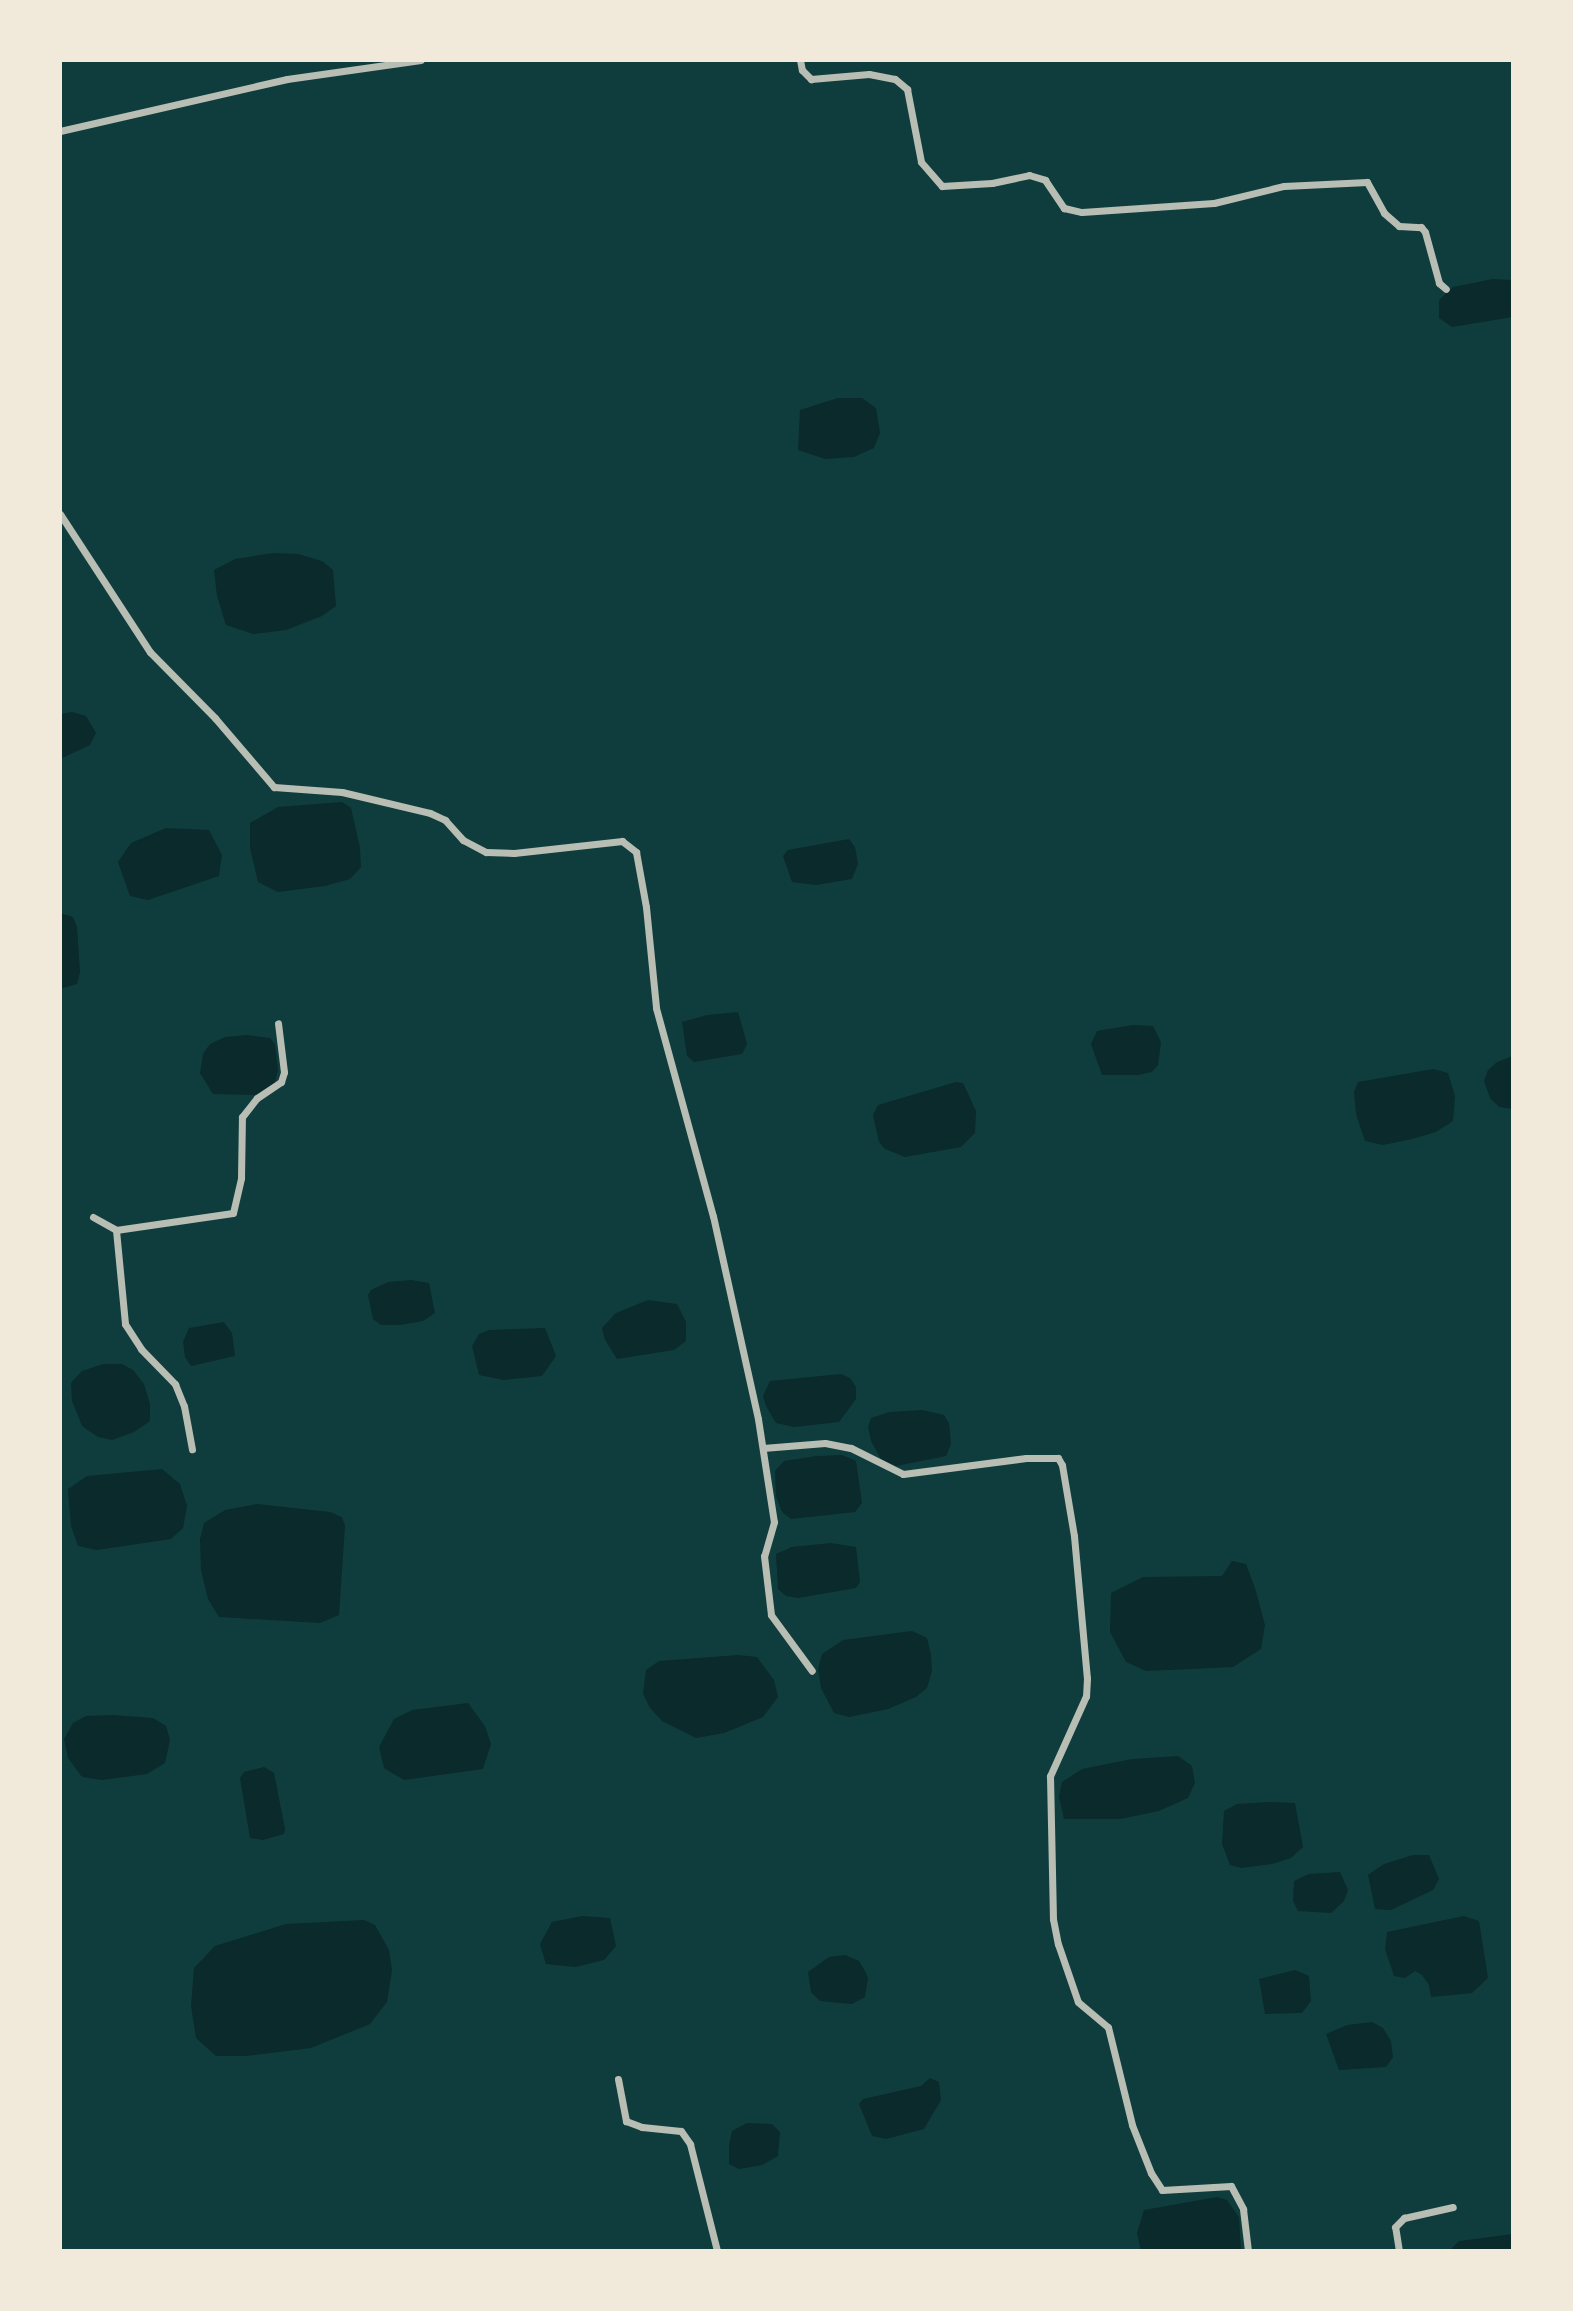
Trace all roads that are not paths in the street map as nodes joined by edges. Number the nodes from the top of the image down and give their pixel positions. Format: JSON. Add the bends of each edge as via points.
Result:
{"nodes":[{"id":1,"x":421,"y":60,"type":"edge"},
{"id":2,"x":800,"y":60,"type":"edge"},
{"id":3,"x":60,"y":131,"type":"edge"},
{"id":4,"x":1446,"y":289,"type":"dead end"},
{"id":5,"x":60,"y":514,"type":"edge"},
{"id":6,"x":278,"y":1023,"type":"dead end"},
{"id":7,"x":93,"y":1217,"type":"dead end"},
{"id":8,"x":116,"y":1230,"type":"junction"},
{"id":9,"x":763,"y":1448,"type":"junction"},
{"id":10,"x":192,"y":1449,"type":"dead end"},
{"id":11,"x":812,"y":1671,"type":"dead end"},
{"id":12,"x":618,"y":2079,"type":"dead end"},
{"id":13,"x":1453,"y":2207,"type":"dead end"},
{"id":14,"x":717,"y":2251,"type":"edge"},
{"id":15,"x":1248,"y":2251,"type":"edge"},
{"id":16,"x":1399,"y":2251,"type":"edge"}],
"edges":[{"from":1,"to":3,"type":"street","via":[[287,79]]},
{"from":2,"to":4,"type":"street","via":[[811,79],[869,74],[895,79],[907,89],[921,162],[942,186],[1029,175],[1045,180],[1064,208],[1082,212],[1214,203],[1284,186],[1367,182],[1384,213],[1399,226],[1425,232],[1439,283]]},
{"from":5,"to":9,"type":"street","via":[[150,652],[274,787],[342,792],[430,813],[486,852],[622,841],[636,852],[656,1008],[713,1216]]},
{"from":6,"to":8,"type":"street","via":[[284,1072],[281,1082],[257,1098],[242,1117],[240,1187],[233,1213]]},
{"from":7,"to":8,"type":"street"},
{"from":8,"to":10,"type":"street","via":[[125,1324],[175,1384]]},
{"from":9,"to":11,"type":"street","via":[[774,1522],[764,1556],[771,1615]]},
{"from":9,"to":15,"type":"street","via":[[825,1443],[851,1448],[903,1474],[1058,1458],[1074,1536],[1087,1678],[1086,1696],[1050,1776],[1058,1944],[1078,2002],[1108,2027],[1132,2125],[1151,2173],[1162,2190],[1231,2186],[1243,2209]]},
{"from":12,"to":14,"type":"street","via":[[626,2121],[681,2131],[690,2144]]},
{"from":13,"to":16,"type":"street","via":[[1404,2218],[1395,2227]]}]}
